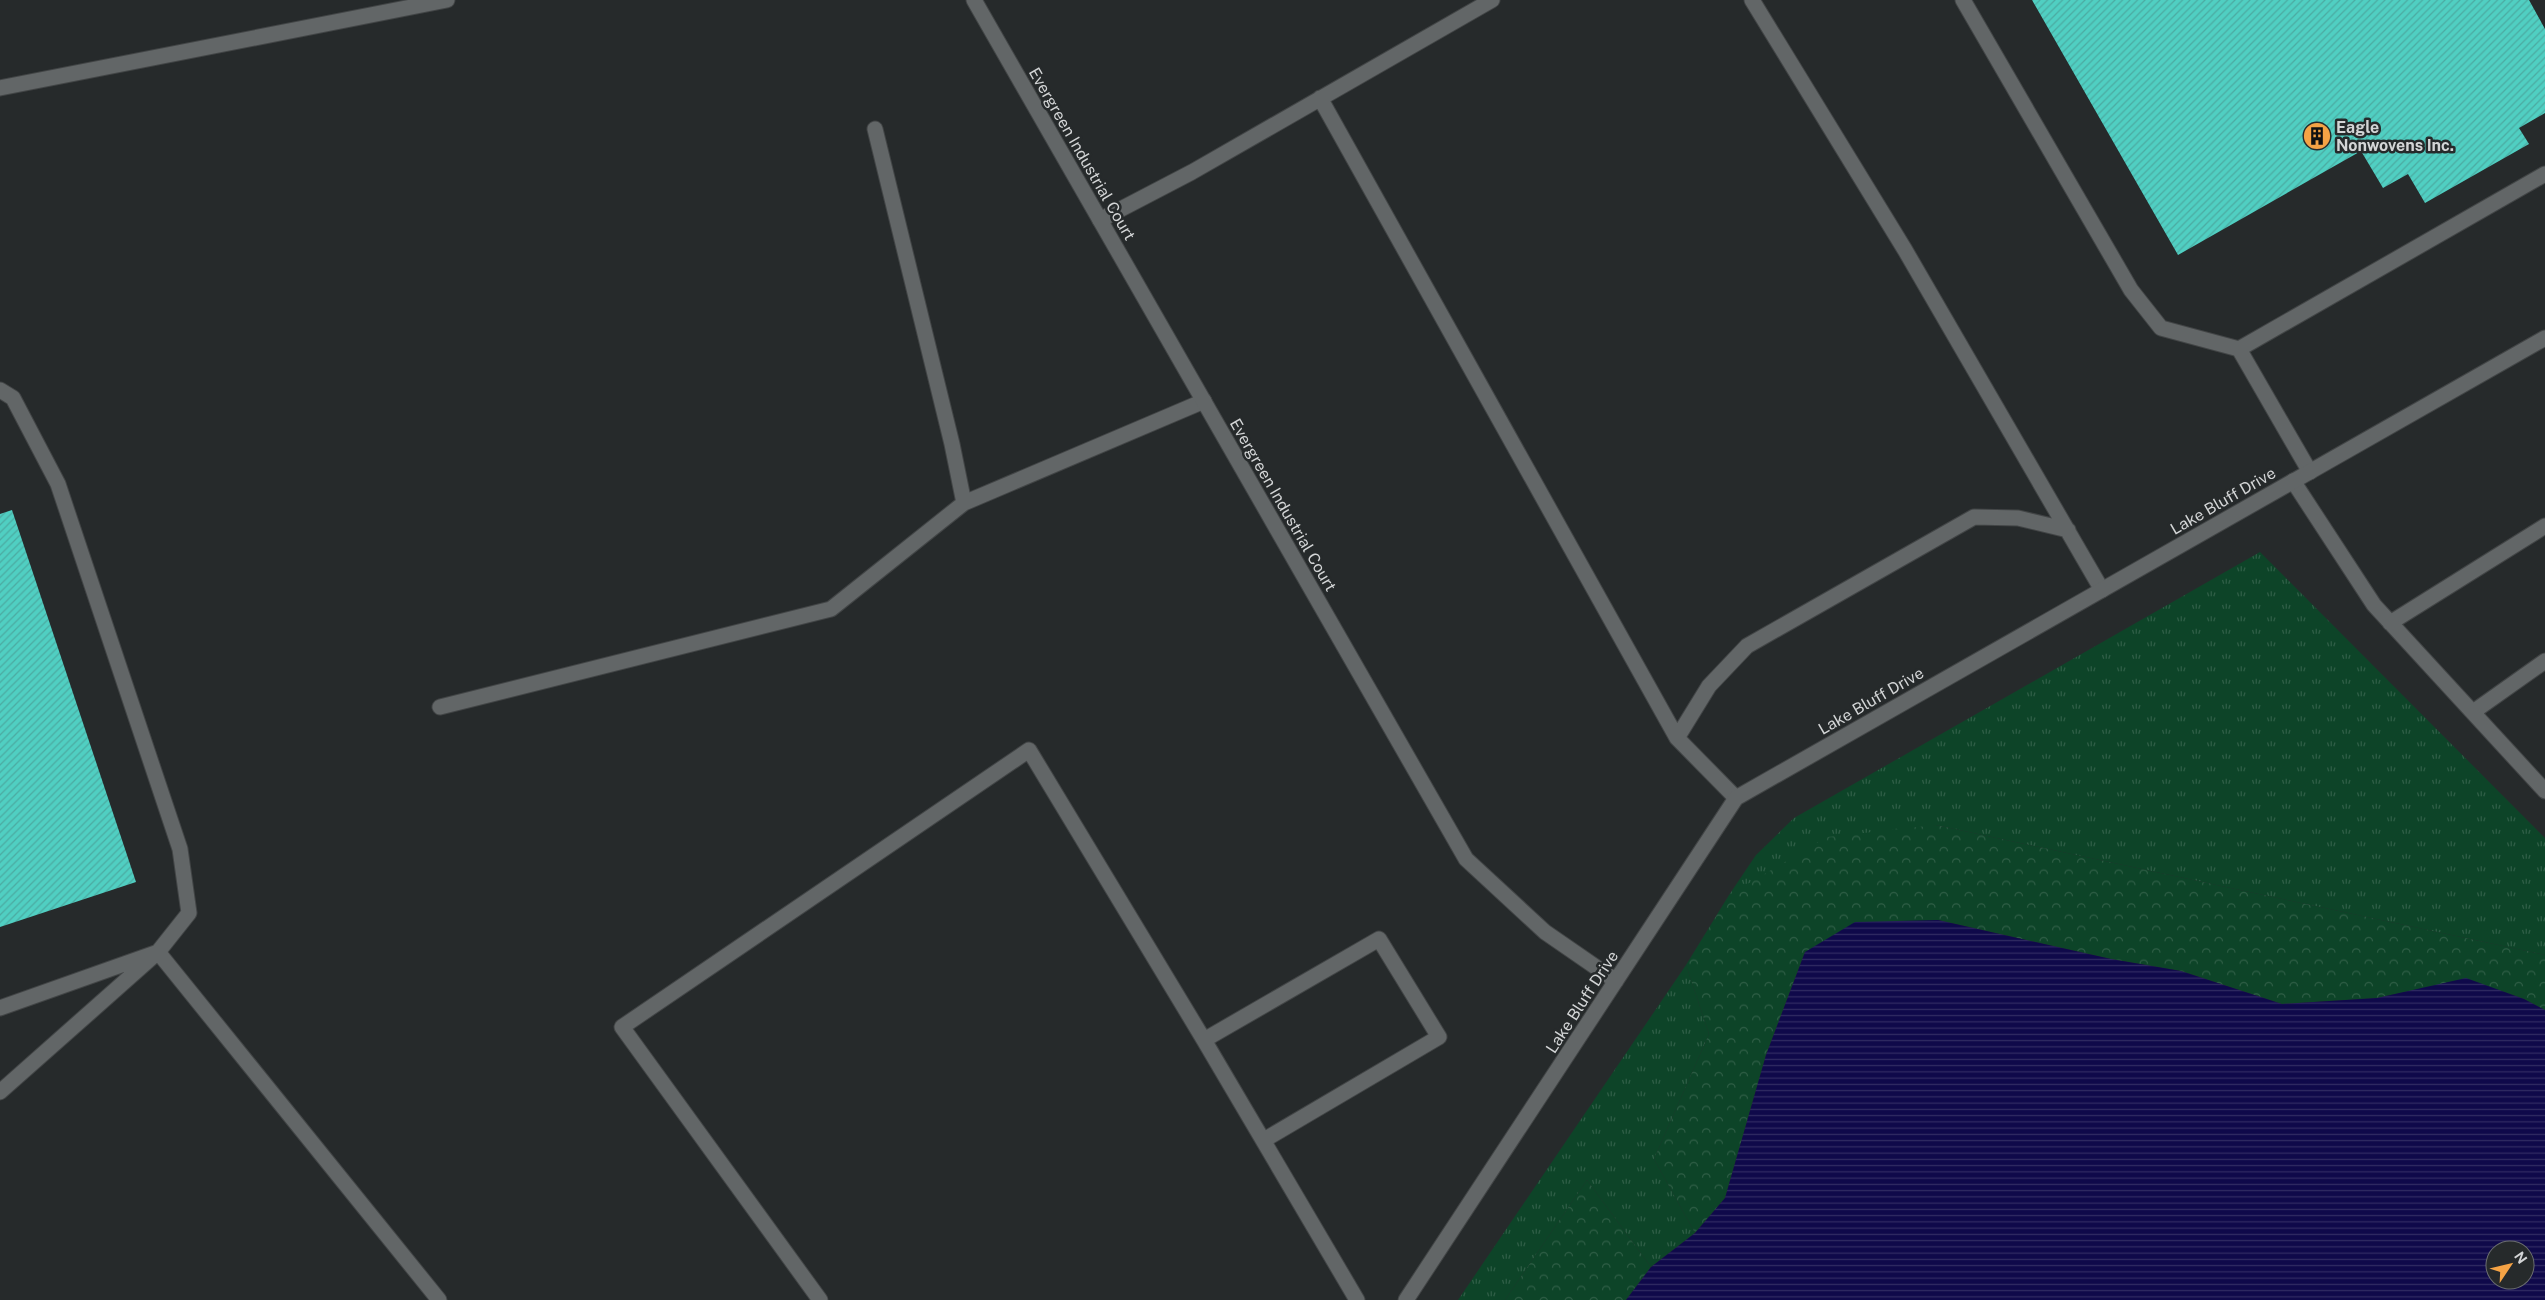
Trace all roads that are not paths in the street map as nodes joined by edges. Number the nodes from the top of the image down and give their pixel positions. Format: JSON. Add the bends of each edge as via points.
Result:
{"nodes":[{"id":1,"x":447,"y":0,"type":"edge"},
{"id":2,"x":974,"y":0,"type":"edge"},
{"id":3,"x":1492,"y":0,"type":"edge"},
{"id":4,"x":1752,"y":0,"type":"edge"},
{"id":5,"x":1963,"y":0,"type":"edge"},
{"id":6,"x":0,"y":88,"type":"edge"},
{"id":7,"x":1320,"y":98,"type":"junction"},
{"id":8,"x":875,"y":129,"type":"dead end"},
{"id":9,"x":2545,"y":174,"type":"edge"},
{"id":10,"x":1100,"y":220,"type":"junction"},
{"id":11,"x":2545,"y":338,"type":"edge"},
{"id":12,"x":2239,"y":349,"type":"junction"},
{"id":13,"x":0,"y":390,"type":"edge"},
{"id":14,"x":1204,"y":401,"type":"junction"},
{"id":15,"x":2310,"y":472,"type":"junction"},
{"id":16,"x":2293,"y":481,"type":"junction"},
{"id":17,"x":964,"y":503,"type":"junction"},
{"id":18,"x":2545,"y":526,"type":"edge"},
{"id":19,"x":2068,"y":530,"type":"junction"},
{"id":20,"x":2102,"y":590,"type":"junction"},
{"id":21,"x":2390,"y":623,"type":"junction"},
{"id":22,"x":2545,"y":661,"type":"edge"},
{"id":23,"x":440,"y":707,"type":"dead end"},
{"id":24,"x":2473,"y":712,"type":"junction"},
{"id":25,"x":1677,"y":738,"type":"junction"},
{"id":26,"x":2545,"y":790,"type":"edge"},
{"id":27,"x":1736,"y":798,"type":"junction"},
{"id":28,"x":158,"y":952,"type":"junction"},
{"id":29,"x":1616,"y":982,"type":"junction"},
{"id":30,"x":0,"y":1008,"type":"edge"},
{"id":31,"x":1204,"y":1040,"type":"junction"},
{"id":32,"x":0,"y":1092,"type":"edge"},
{"id":33,"x":1264,"y":1140,"type":"junction"},
{"id":34,"x":439,"y":1300,"type":"edge"},
{"id":35,"x":820,"y":1300,"type":"edge"},
{"id":36,"x":1357,"y":1300,"type":"edge"},
{"id":37,"x":1406,"y":1300,"type":"edge"}],
"edges":[{"from":1,"to":6,"type":"street"},
{"from":2,"to":10,"type":"street","name":"Evergreen Industrial Court"},
{"from":3,"to":7,"type":"street"},
{"from":4,"to":19,"type":"street","via":[[1905,250]]},
{"from":5,"to":12,"type":"street","via":[[2131,290],[2162,328]]},
{"from":7,"to":10,"type":"street","via":[[1192,172]]},
{"from":7,"to":25,"type":"street"},
{"from":8,"to":17,"type":"street"},
{"from":9,"to":12,"type":"street"},
{"from":10,"to":14,"type":"street","name":"Evergreen Industrial Court"},
{"from":11,"to":15,"type":"street","name":"Lake Bluff Drive"},
{"from":12,"to":15,"type":"street"},
{"from":13,"to":28,"type":"street","via":[[13,398],[58,484],[180,849],[189,913]]},
{"from":14,"to":17,"type":"street"},
{"from":14,"to":29,"type":"street","name":"Evergreen Industrial Court","via":[[1466,859],[1545,932]]},
{"from":15,"to":16,"type":"street","name":"Lake Bluff Drive"},
{"from":16,"to":20,"type":"street","name":"Lake Bluff Drive"},
{"from":16,"to":21,"type":"street","via":[[2374,605]]},
{"from":17,"to":23,"type":"street","via":[[831,609]]},
{"from":18,"to":21,"type":"street"},
{"from":19,"to":20,"type":"street"},
{"from":19,"to":25,"type":"street","via":[[2018,518],[1974,517],[1747,646],[1709,686]]},
{"from":20,"to":27,"type":"street","name":"Lake Bluff Drive"},
{"from":21,"to":24,"type":"street"},
{"from":22,"to":24,"type":"street"},
{"from":24,"to":26,"type":"street"},
{"from":25,"to":27,"type":"street"},
{"from":27,"to":29,"type":"street","name":"Lake Bluff Drive"},
{"from":28,"to":30,"type":"street"},
{"from":28,"to":32,"type":"street"},
{"from":28,"to":34,"type":"street"},
{"from":29,"to":37,"type":"street","name":"Lake Bluff Drive"},
{"from":31,"to":33,"type":"street"},
{"from":31,"to":33,"type":"street","via":[[1379,939],[1439,1037]]},
{"from":31,"to":35,"type":"street","via":[[1029,750],[622,1027]]},
{"from":33,"to":36,"type":"street"}]}
